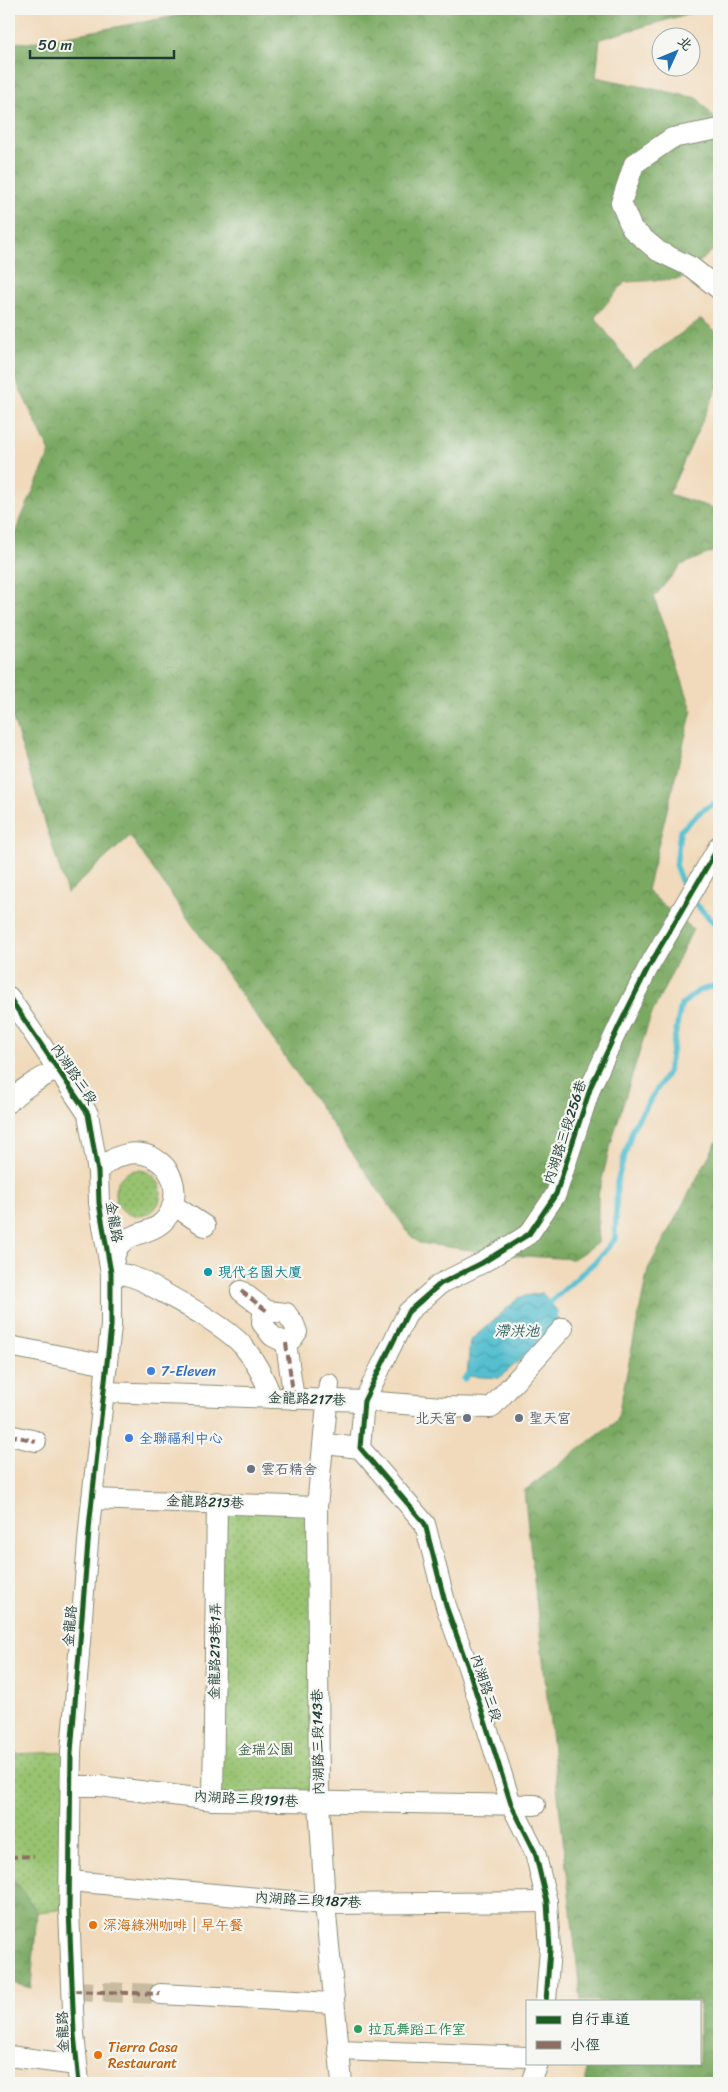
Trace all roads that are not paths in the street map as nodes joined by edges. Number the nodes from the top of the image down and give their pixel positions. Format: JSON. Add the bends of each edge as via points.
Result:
{"nodes":[{"id":1,"x":719,"y":129,"type":"edge"},
{"id":2,"x":719,"y":289,"type":"edge"},
{"id":3,"x":719,"y":846,"type":"edge"},
{"id":4,"x":9,"y":997,"type":"edge"},
{"id":5,"x":57,"y":1069,"type":"junction"},
{"id":6,"x":9,"y":1102,"type":"edge"},
{"id":7,"x":98,"y":1172,"type":"junction"},
{"id":8,"x":173,"y":1205,"type":"junction"},
{"id":9,"x":205,"y":1226,"type":"dead end"},
{"id":10,"x":111,"y":1273,"type":"junction"},
{"id":11,"x":241,"y":1291,"type":"dead end"},
{"id":12,"x":563,"y":1328,"type":"dead end"},
{"id":13,"x":9,"y":1346,"type":"edge"},
{"id":14,"x":108,"y":1365,"type":"junction"},
{"id":15,"x":105,"y":1392,"type":"junction"},
{"id":16,"x":328,"y":1392,"type":"junction"},
{"id":17,"x":272,"y":1398,"type":"junction"},
{"id":18,"x":294,"y":1399,"type":"junction"},
{"id":19,"x":364,"y":1401,"type":"junction"},
{"id":20,"x":9,"y":1435,"type":"edge"},
{"id":21,"x":36,"y":1441,"type":"dead end"},
{"id":22,"x":324,"y":1444,"type":"junction"},
{"id":23,"x":360,"y":1448,"type":"junction"},
{"id":24,"x":92,"y":1499,"type":"junction"},
{"id":25,"x":218,"y":1502,"type":"junction"},
{"id":26,"x":318,"y":1507,"type":"junction"},
{"id":27,"x":71,"y":1786,"type":"junction"},
{"id":28,"x":213,"y":1800,"type":"junction"},
{"id":29,"x":318,"y":1802,"type":"junction"},
{"id":30,"x":511,"y":1804,"type":"junction"},
{"id":31,"x":535,"y":1805,"type":"dead end"},
{"id":32,"x":70,"y":1881,"type":"junction"},
{"id":33,"x":547,"y":1902,"type":"junction"},
{"id":34,"x":325,"y":1904,"type":"junction"},
{"id":35,"x":160,"y":1994,"type":"tunnel mouth"},
{"id":36,"x":546,"y":2000,"type":"edge"},
{"id":37,"x":333,"y":2002,"type":"junction"},
{"id":38,"x":338,"y":2050,"type":"junction"},
{"id":39,"x":9,"y":2056,"type":"edge"},
{"id":40,"x":526,"y":2057,"type":"edge"},
{"id":41,"x":538,"y":2064,"type":"edge"},
{"id":42,"x":77,"y":2074,"type":"edge"},
{"id":43,"x":342,"y":2083,"type":"edge"},
{"id":44,"x":530,"y":2083,"type":"edge"}],
"edges":[{"from":1,"to":2,"type":"street","via":[[672,138],[634,164],[621,203],[632,229],[658,252],[691,267]]},
{"from":3,"to":19,"type":"street","name":"內湖路三段256巷","via":[[648,968],[620,1024],[591,1086],[556,1194],[529,1234],[440,1284],[408,1312]]},
{"from":4,"to":5,"type":"street","name":"內湖路三段"},
{"from":5,"to":6,"type":"street","via":[[33,1082]]},
{"from":5,"to":7,"type":"street","name":"內湖路三段","via":[[88,1114]]},
{"from":7,"to":8,"type":"street","via":[[107,1161],[119,1155],[133,1152],[147,1155],[168,1172],[174,1186]]},
{"from":7,"to":10,"type":"street","name":"金龍路","via":[[99,1203]]},
{"from":8,"to":9,"type":"street"},
{"from":8,"to":10,"type":"street","via":[[162,1224],[124,1241],[117,1248]]},
{"from":10,"to":14,"type":"street","name":"金龍路","via":[[112,1326]]},
{"from":10,"to":17,"type":"street","via":[[141,1280],[226,1331],[244,1347],[261,1371]]},
{"from":11,"to":18,"type":"street","via":[[267,1312],[286,1313],[294,1324],[297,1332],[286,1343]]},
{"from":12,"to":19,"type":"street","name":"金龍路217巷","via":[[491,1408]]},
{"from":13,"to":14,"type":"street"},
{"from":14,"to":15,"type":"street","name":"金龍路"},
{"from":15,"to":17,"type":"street","name":"金龍路217巷"},
{"from":15,"to":24,"type":"street","name":"金龍路"},
{"from":16,"to":18,"type":"street","name":"金龍路217巷"},
{"from":16,"to":19,"type":"street","name":"金龍路217巷"},
{"from":16,"to":22,"type":"street","name":"內湖路三段143巷"},
{"from":17,"to":18,"type":"street","name":"金龍路217巷"},
{"from":19,"to":23,"type":"street"},
{"from":20,"to":21,"type":"street"},
{"from":22,"to":23,"type":"street"},
{"from":22,"to":26,"type":"street","name":"內湖路三段143巷"},
{"from":23,"to":30,"type":"street","name":"內湖路三段","via":[[425,1524],[446,1606]]},
{"from":24,"to":25,"type":"street","name":"金龍路213巷"},
{"from":24,"to":27,"type":"street","name":"金龍路"},
{"from":25,"to":26,"type":"street","name":"金龍路213巷"},
{"from":25,"to":28,"type":"street","name":"金龍路213巷1弄"},
{"from":26,"to":29,"type":"street","name":"內湖路三段143巷"},
{"from":27,"to":28,"type":"street","name":"內湖路三段191巷","via":[[99,1786]]},
{"from":27,"to":32,"type":"street","name":"金龍路"},
{"from":28,"to":29,"type":"street","name":"內湖路三段191巷"},
{"from":29,"to":30,"type":"street","name":"內湖路三段191巷"},
{"from":29,"to":34,"type":"street","name":"內湖路三段143巷"},
{"from":30,"to":31,"type":"street","name":"內湖路三段191巷"},
{"from":30,"to":33,"type":"street","name":"內湖路三段","via":[[535,1852]]},
{"from":32,"to":34,"type":"street","name":"內湖路三段187巷"},
{"from":32,"to":42,"type":"street","name":"金龍路"},
{"from":33,"to":34,"type":"street","name":"內湖路三段187巷"},
{"from":33,"to":36,"type":"street","name":"內湖路三段","via":[[550,1949]]},
{"from":34,"to":37,"type":"street","name":"內湖路三段143巷"},
{"from":35,"to":37,"type":"street"},
{"from":37,"to":38,"type":"street","name":"內湖路三段143巷"},
{"from":38,"to":40,"type":"street"},
{"from":38,"to":43,"type":"street","name":"內湖路三段143巷"},
{"from":39,"to":42,"type":"street"},
{"from":41,"to":44,"type":"street"}]}
